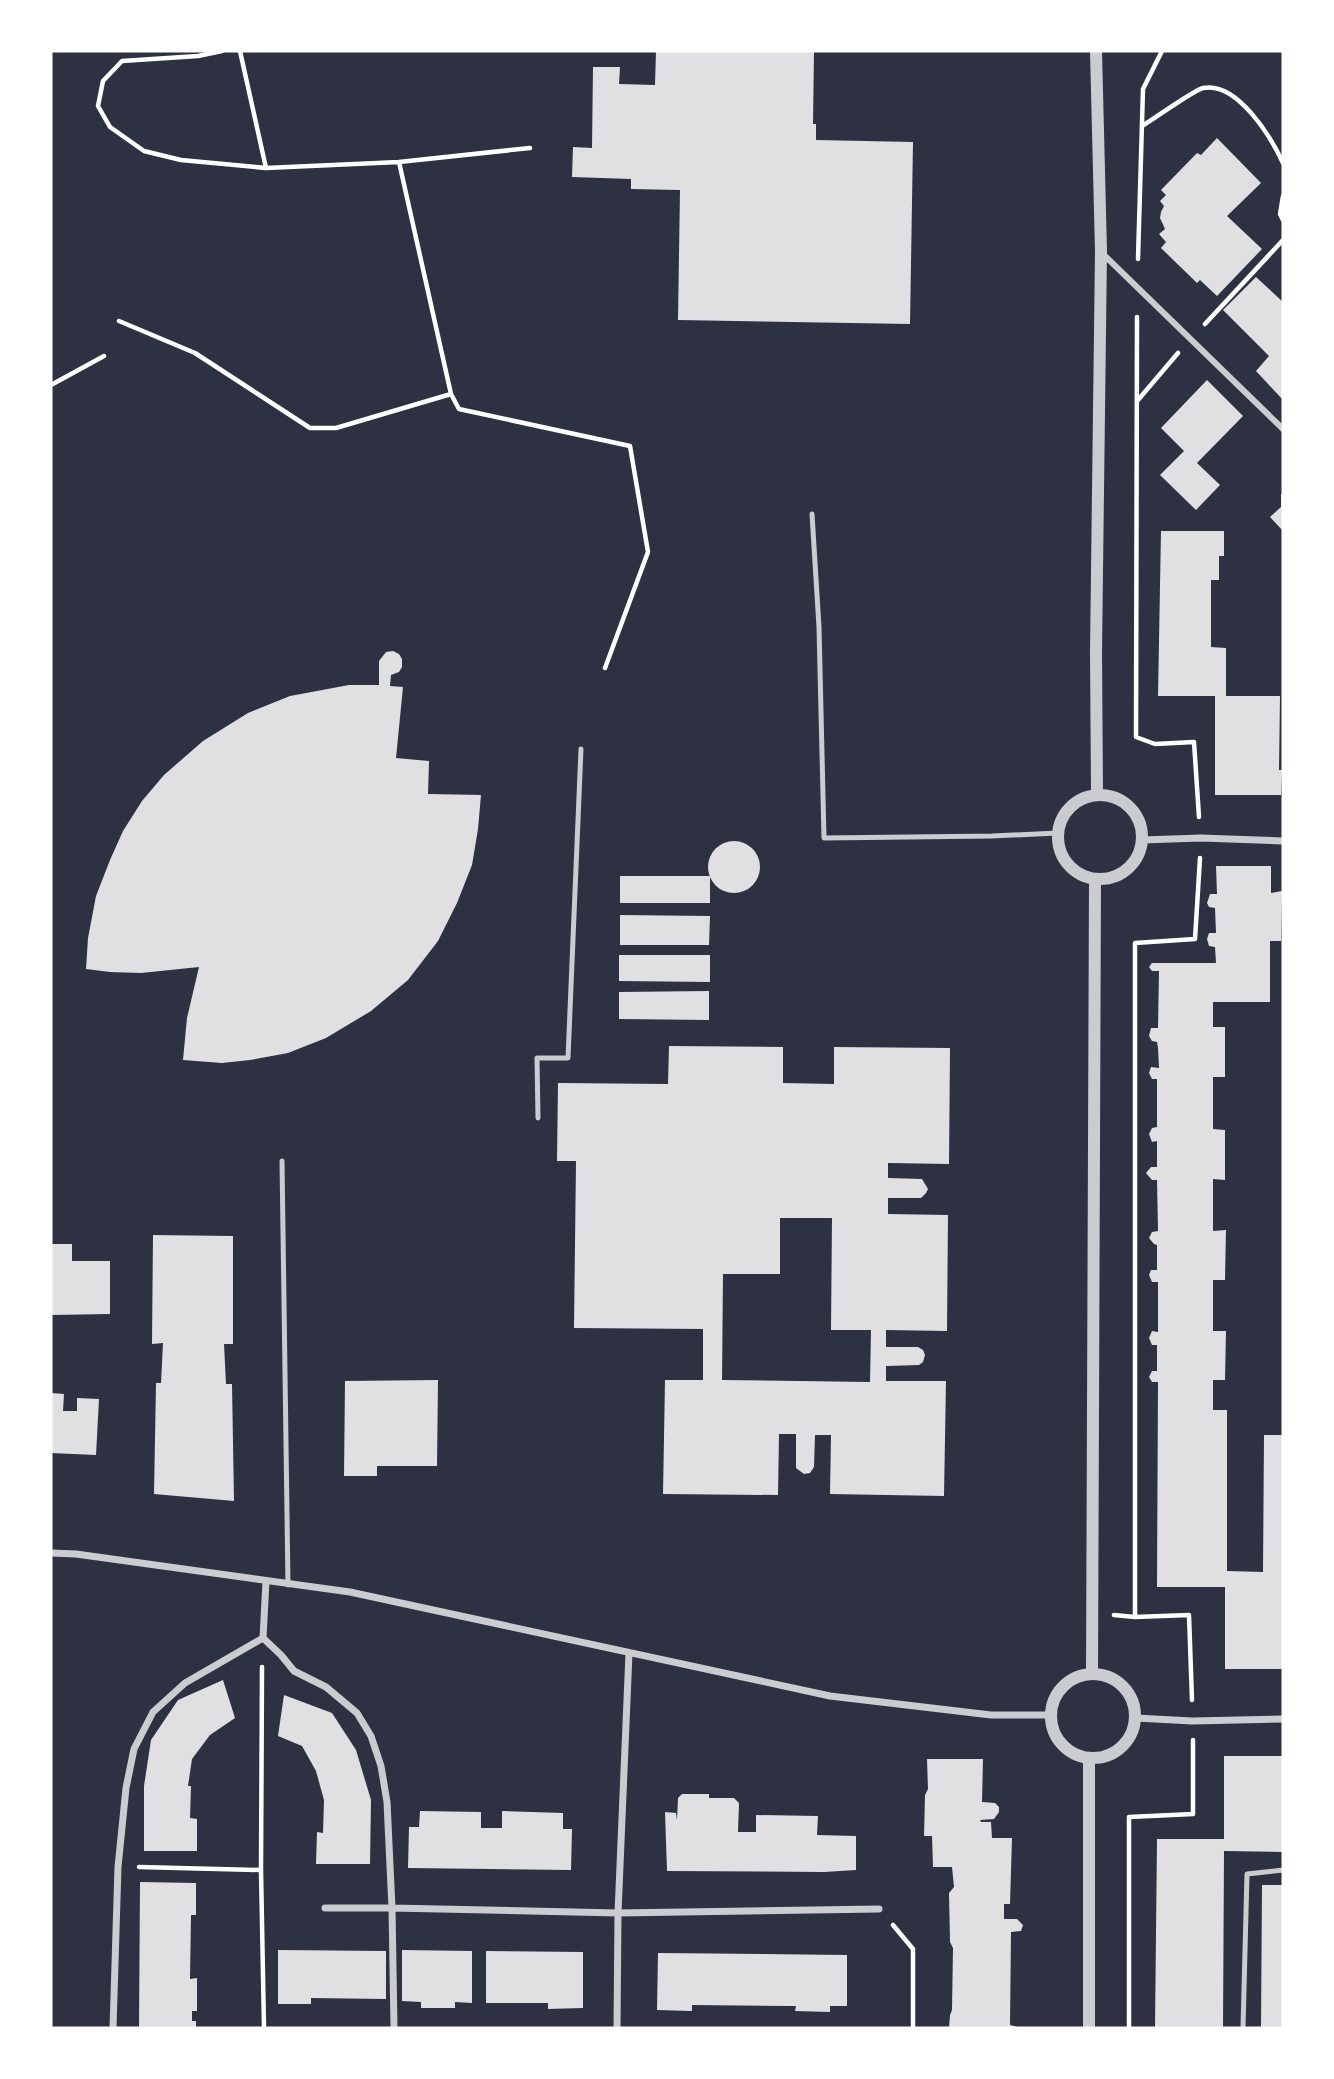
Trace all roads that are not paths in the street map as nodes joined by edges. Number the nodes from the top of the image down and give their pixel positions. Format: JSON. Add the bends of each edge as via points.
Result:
{"nodes":[{"id":1,"x":1096,"y":51,"type":"edge"},
{"id":2,"x":1101,"y":251,"type":"junction"},
{"id":3,"x":1283,"y":429,"type":"edge"},
{"id":4,"x":812,"y":514,"type":"dead end"},
{"id":5,"x":581,"y":749,"type":"dead end"},
{"id":6,"x":1097,"y":794,"type":"junction"},
{"id":7,"x":1058,"y":832,"type":"junction"},
{"id":8,"x":1142,"y":840,"type":"junction"},
{"id":9,"x":1283,"y":841,"type":"edge"},
{"id":10,"x":1096,"y":879,"type":"junction"},
{"id":11,"x":538,"y":1118,"type":"dead end"},
{"id":12,"x":282,"y":1161,"type":"dead end"},
{"id":13,"x":51,"y":1553,"type":"edge"},
{"id":14,"x":266,"y":1581,"type":"junction"},
{"id":15,"x":288,"y":1585,"type":"junction"},
{"id":16,"x":262,"y":1638,"type":"junction"},
{"id":17,"x":629,"y":1653,"type":"junction"},
{"id":18,"x":1092,"y":1674,"type":"junction"},
{"id":19,"x":1051,"y":1715,"type":"junction"},
{"id":20,"x":1136,"y":1718,"type":"junction"},
{"id":21,"x":1283,"y":1720,"type":"edge"},
{"id":22,"x":1088,"y":1759,"type":"junction"},
{"id":23,"x":1283,"y":1870,"type":"edge"},
{"id":24,"x":325,"y":1908,"type":"dead end"},
{"id":25,"x":392,"y":1908,"type":"junction"},
{"id":26,"x":879,"y":1909,"type":"road end"},
{"id":27,"x":618,"y":1913,"type":"junction"},
{"id":28,"x":113,"y":2028,"type":"edge"},
{"id":29,"x":394,"y":2028,"type":"edge"},
{"id":30,"x":617,"y":2028,"type":"edge"},
{"id":31,"x":1089,"y":2028,"type":"edge"},
{"id":32,"x":1243,"y":2028,"type":"edge"}],
"edges":[{"from":1,"to":2,"type":"street"},
{"from":2,"to":3,"type":"street"},
{"from":2,"to":6,"type":"street"},
{"from":4,"to":7,"type":"lane","via":[[824,838]]},
{"from":5,"to":11,"type":"lane","via":[[568,1058],[537,1058]]},
{"from":6,"to":7,"type":"street","via":[[1067,810]]},
{"from":6,"to":8,"type":"street","via":[[1121,800],[1130,808]]},
{"from":7,"to":10,"type":"street","via":[[1063,858],[1072,868]]},
{"from":8,"to":9,"type":"street"},
{"from":8,"to":10,"type":"street","via":[[1131,864],[1121,873]]},
{"from":10,"to":18,"type":"street"},
{"from":12,"to":15,"type":"lane"},
{"from":13,"to":14,"type":"street"},
{"from":14,"to":15,"type":"street"},
{"from":14,"to":16,"type":"street"},
{"from":15,"to":17,"type":"street","via":[[350,1592]]},
{"from":16,"to":25,"type":"street","via":[[294,1671],[326,1687],[357,1713],[371,1736],[387,1801]]},
{"from":16,"to":28,"type":"street","via":[[186,1683],[153,1712],[134,1749],[118,1867]]},
{"from":17,"to":19,"type":"street","via":[[830,1696],[991,1715]]},
{"from":17,"to":27,"type":"street"},
{"from":18,"to":19,"type":"street","via":[[1068,1682],[1059,1691]]},
{"from":18,"to":20,"type":"street","via":[[1118,1681],[1134,1704]]},
{"from":19,"to":22,"type":"street","via":[[1057,1740],[1076,1756]]},
{"from":20,"to":21,"type":"street"},
{"from":20,"to":22,"type":"street","via":[[1126,1744],[1103,1758]]},
{"from":22,"to":31,"type":"street"},
{"from":23,"to":32,"type":"lane","via":[[1247,1874]]},
{"from":24,"to":25,"type":"street"},
{"from":25,"to":27,"type":"street"},
{"from":25,"to":29,"type":"street"},
{"from":26,"to":27,"type":"street"},
{"from":27,"to":30,"type":"street"}]}
